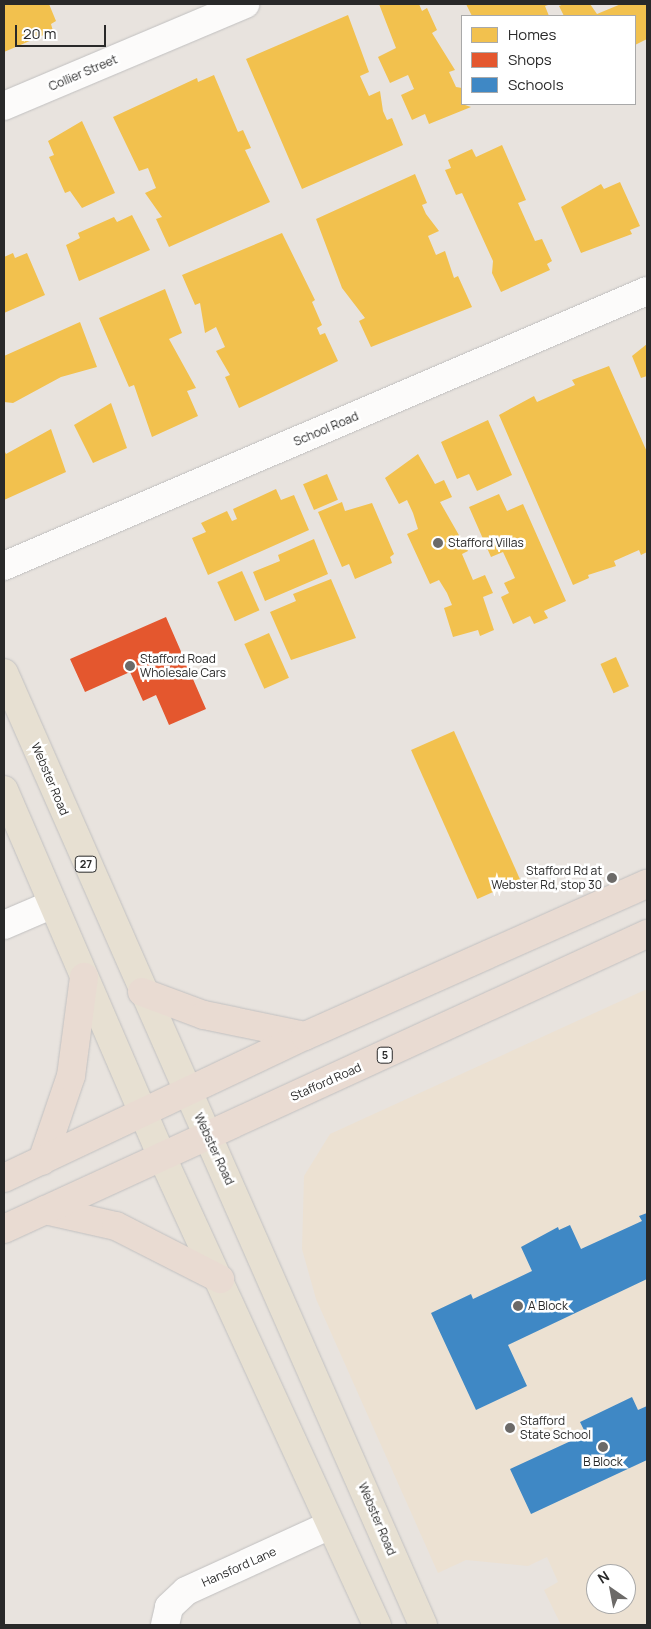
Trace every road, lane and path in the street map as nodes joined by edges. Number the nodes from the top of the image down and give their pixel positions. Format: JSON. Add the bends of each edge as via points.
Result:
{"nodes":[{"id":1,"x":245,"y":4,"type":"edge"},
{"id":2,"x":4,"y":106,"type":"edge"},
{"id":3,"x":647,"y":291,"type":"edge"},
{"id":4,"x":4,"y":566,"type":"edge"},
{"id":5,"x":4,"y":673,"type":"edge"},
{"id":6,"x":4,"y":790,"type":"edge"},
{"id":7,"x":647,"y":884,"type":"edge"},
{"id":8,"x":53,"y":904,"type":"junction"},
{"id":9,"x":4,"y":925,"type":"edge"},
{"id":10,"x":647,"y":934,"type":"edge"},
{"id":11,"x":84,"y":977,"type":"junction"},
{"id":12,"x":142,"y":992,"type":"junction"},
{"id":13,"x":305,"y":1036,"type":"junction"},
{"id":14,"x":187,"y":1092,"type":"junction"},
{"id":15,"x":143,"y":1113,"type":"junction"},
{"id":16,"x":208,"y":1136,"type":"junction"},
{"id":17,"x":162,"y":1157,"type":"junction"},
{"id":18,"x":42,"y":1161,"type":"junction"},
{"id":19,"x":4,"y":1178,"type":"edge"},
{"id":20,"x":46,"y":1210,"type":"junction"},
{"id":21,"x":4,"y":1229,"type":"edge"},
{"id":22,"x":220,"y":1279,"type":"junction"},
{"id":23,"x":330,"y":1525,"type":"junction"},
{"id":24,"x":418,"y":1623,"type":"edge"},
{"id":25,"x":165,"y":1625,"type":"edge"},
{"id":26,"x":377,"y":1625,"type":"edge"}],
"edges":[{"from":1,"to":2,"type":"street","name":"Collier Street"},
{"from":3,"to":4,"type":"street","name":"School Road"},
{"from":5,"to":12,"type":"main road","name":"Webster Road","number":"27"},
{"from":6,"to":8,"type":"main road"},
{"from":7,"to":13,"type":"highway"},
{"from":8,"to":9,"type":"street"},
{"from":8,"to":11,"type":"main road"},
{"from":10,"to":16,"type":"highway","name":"Stafford Road","number":"5"},
{"from":11,"to":15,"type":"main road"},
{"from":11,"to":18,"type":"highway","via":[[71,1076]]},
{"from":12,"to":13,"type":"highway","via":[[204,1015]]},
{"from":12,"to":14,"type":"main road","name":"Webster Road","number":"27"},
{"from":13,"to":14,"type":"highway"},
{"from":14,"to":15,"type":"highway"},
{"from":14,"to":16,"type":"main road","name":"Webster Road","number":"27"},
{"from":15,"to":17,"type":"main road"},
{"from":15,"to":18,"type":"highway"},
{"from":16,"to":17,"type":"highway","name":"Stafford Road","number":"5"},
{"from":16,"to":24,"type":"main road","name":"Webster Road"},
{"from":17,"to":20,"type":"highway","name":"Stafford Road","number":"5"},
{"from":17,"to":22,"type":"main road"},
{"from":18,"to":19,"type":"highway"},
{"from":20,"to":21,"type":"highway","name":"Stafford Road","number":"5"},
{"from":20,"to":22,"type":"highway","via":[[116,1226]]},
{"from":22,"to":23,"type":"main road"},
{"from":23,"to":25,"type":"street","name":"Hansford Lane","via":[[186,1591],[169,1606]]},
{"from":23,"to":26,"type":"main road"}]}
